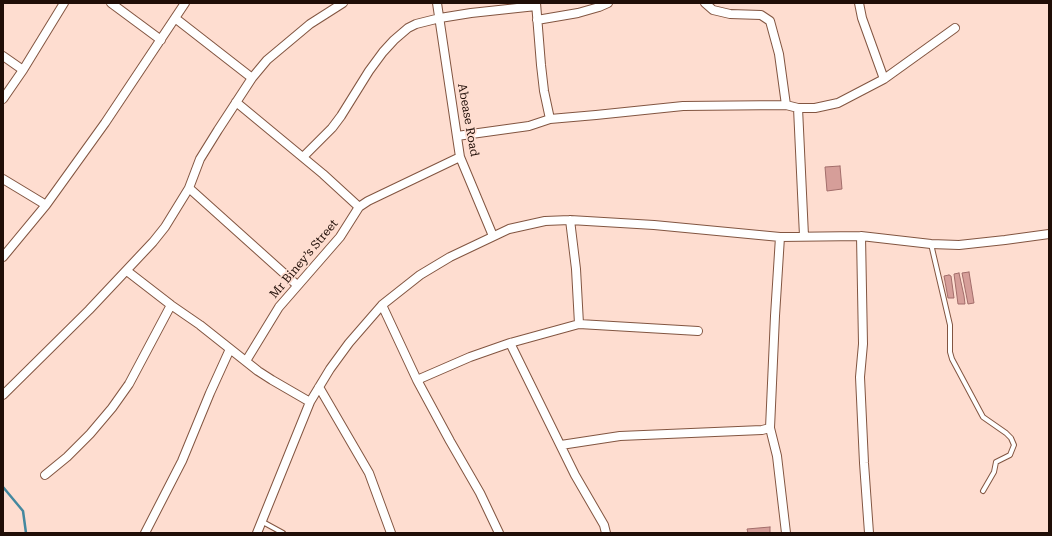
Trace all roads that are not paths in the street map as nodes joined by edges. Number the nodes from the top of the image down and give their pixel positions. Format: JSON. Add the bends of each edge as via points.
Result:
{"nodes":[{"id":1,"x":64,"y":3,"type":"edge"},
{"id":2,"x":111,"y":3,"type":"edge"},
{"id":3,"x":185,"y":3,"type":"edge"},
{"id":4,"x":343,"y":3,"type":"edge"},
{"id":5,"x":437,"y":3,"type":"edge"},
{"id":6,"x":608,"y":3,"type":"edge"},
{"id":7,"x":705,"y":3,"type":"edge"},
{"id":8,"x":859,"y":3,"type":"edge"},
{"id":9,"x":536,"y":4,"type":"edge"},
{"id":10,"x":175,"y":18,"type":"junction"},
{"id":11,"x":440,"y":18,"type":"junction"},
{"id":12,"x":537,"y":20,"type":"junction"},
{"id":13,"x":955,"y":28,"type":"dead end"},
{"id":14,"x":161,"y":40,"type":"junction"},
{"id":15,"x":3,"y":56,"type":"edge"},
{"id":16,"x":23,"y":70,"type":"junction"},
{"id":17,"x":252,"y":78,"type":"junction"},
{"id":18,"x":884,"y":79,"type":"junction"},
{"id":19,"x":3,"y":100,"type":"edge"},
{"id":20,"x":236,"y":102,"type":"junction"},
{"id":21,"x":786,"y":105,"type":"junction"},
{"id":22,"x":798,"y":108,"type":"junction"},
{"id":23,"x":550,"y":119,"type":"junction"},
{"id":24,"x":457,"y":136,"type":"junction"},
{"id":25,"x":303,"y":157,"type":"junction"},
{"id":26,"x":460,"y":157,"type":"junction"},
{"id":27,"x":3,"y":179,"type":"edge"},
{"id":28,"x":189,"y":188,"type":"junction"},
{"id":29,"x":46,"y":205,"type":"junction"},
{"id":30,"x":359,"y":207,"type":"junction"},
{"id":31,"x":570,"y":220,"type":"junction"},
{"id":32,"x":1049,"y":234,"type":"edge"},
{"id":33,"x":493,"y":236,"type":"junction"},
{"id":34,"x":804,"y":236,"type":"junction"},
{"id":35,"x":860,"y":236,"type":"junction"},
{"id":36,"x":780,"y":237,"type":"junction"},
{"id":37,"x":931,"y":244,"type":"junction"},
{"id":38,"x":3,"y":257,"type":"edge"},
{"id":39,"x":127,"y":271,"type":"junction"},
{"id":40,"x":298,"y":285,"type":"junction"},
{"id":41,"x":171,"y":305,"type":"junction"},
{"id":42,"x":382,"y":305,"type":"junction"},
{"id":43,"x":579,"y":324,"type":"junction"},
{"id":44,"x":698,"y":331,"type":"dead end"},
{"id":45,"x":510,"y":343,"type":"junction"},
{"id":46,"x":230,"y":349,"type":"junction"},
{"id":47,"x":246,"y":361,"type":"junction"},
{"id":48,"x":417,"y":380,"type":"junction"},
{"id":49,"x":319,"y":388,"type":"junction"},
{"id":50,"x":3,"y":395,"type":"edge"},
{"id":51,"x":310,"y":402,"type":"junction"},
{"id":52,"x":770,"y":428,"type":"junction"},
{"id":53,"x":562,"y":445,"type":"junction"},
{"id":54,"x":45,"y":475,"type":"dead end"},
{"id":55,"x":983,"y":491,"type":"dead end"},
{"id":56,"x":262,"y":521,"type":"junction"},
{"id":57,"x":145,"y":533,"type":"edge"},
{"id":58,"x":257,"y":533,"type":"edge"},
{"id":59,"x":283,"y":533,"type":"edge"},
{"id":60,"x":391,"y":533,"type":"edge"},
{"id":61,"x":499,"y":533,"type":"edge"},
{"id":62,"x":606,"y":533,"type":"edge"},
{"id":63,"x":786,"y":533,"type":"edge"},
{"id":64,"x":869,"y":533,"type":"edge"}],
"edges":[{"from":1,"to":16,"type":"street"},
{"from":2,"to":14,"type":"street"},
{"from":3,"to":10,"type":"street"},
{"from":4,"to":17,"type":"street","via":[[310,24],[275,52]]},
{"from":5,"to":11,"type":"street","name":"Abease Road"},
{"from":6,"to":12,"type":"street","via":[[578,13]]},
{"from":7,"to":21,"type":"street","via":[[713,10],[730,14],[761,15],[770,21]]},
{"from":8,"to":18,"type":"street"},
{"from":9,"to":11,"type":"street"},
{"from":9,"to":12,"type":"street"},
{"from":10,"to":14,"type":"street"},
{"from":10,"to":17,"type":"street"},
{"from":11,"to":24,"type":"street","name":"Abease Road"},
{"from":11,"to":25,"type":"street","via":[[416,24],[394,40],[369,71],[332,128]]},
{"from":12,"to":23,"type":"street","via":[[544,91]]},
{"from":13,"to":18,"type":"street"},
{"from":14,"to":29,"type":"street"},
{"from":15,"to":16,"type":"street"},
{"from":16,"to":19,"type":"street"},
{"from":17,"to":20,"type":"street"},
{"from":18,"to":22,"type":"street","via":[[838,103],[815,108]]},
{"from":20,"to":25,"type":"street"},
{"from":20,"to":28,"type":"street","via":[[200,159]]},
{"from":21,"to":22,"type":"street"},
{"from":21,"to":23,"type":"street","via":[[683,106]]},
{"from":22,"to":34,"type":"street"},
{"from":23,"to":24,"type":"street","via":[[529,126]]},
{"from":24,"to":26,"type":"street","name":"Abease Road"},
{"from":25,"to":30,"type":"street"},
{"from":26,"to":30,"type":"street","name":"Mr Biney’s Street"},
{"from":26,"to":33,"type":"street","name":"Abease Road"},
{"from":27,"to":29,"type":"street"},
{"from":28,"to":39,"type":"street","via":[[161,232]]},
{"from":28,"to":40,"type":"street"},
{"from":29,"to":38,"type":"street"},
{"from":30,"to":40,"type":"street","name":"Mr Biney’s Street","via":[[340,237]]},
{"from":31,"to":33,"type":"street","via":[[529,224]]},
{"from":31,"to":36,"type":"street","via":[[662,225]]},
{"from":31,"to":43,"type":"street"},
{"from":32,"to":37,"type":"street","via":[[959,245]]},
{"from":33,"to":42,"type":"street","via":[[435,265]]},
{"from":34,"to":35,"type":"street"},
{"from":34,"to":36,"type":"street"},
{"from":35,"to":37,"type":"street"},
{"from":35,"to":64,"type":"street","via":[[863,344],[860,377]]},
{"from":36,"to":52,"type":"street"},
{"from":37,"to":55,"type":"lane","via":[[950,325],[952,359],[983,417],[1006,433],[1014,446],[1010,455],[996,462],[994,472]]},
{"from":39,"to":41,"type":"street"},
{"from":39,"to":50,"type":"street"},
{"from":40,"to":47,"type":"street","name":"Mr Biney’s Street","via":[[278,307]]},
{"from":41,"to":46,"type":"street"},
{"from":41,"to":54,"type":"street","via":[[129,384],[112,408],[90,434]]},
{"from":42,"to":48,"type":"street"},
{"from":42,"to":49,"type":"street","via":[[349,343]]},
{"from":43,"to":44,"type":"street"},
{"from":43,"to":45,"type":"street"},
{"from":45,"to":48,"type":"street"},
{"from":45,"to":53,"type":"street"},
{"from":46,"to":47,"type":"street"},
{"from":46,"to":57,"type":"street","via":[[182,461]]},
{"from":47,"to":51,"type":"street"},
{"from":48,"to":61,"type":"street","via":[[480,493]]},
{"from":49,"to":51,"type":"street"},
{"from":49,"to":60,"type":"street","via":[[369,473]]},
{"from":51,"to":56,"type":"street"},
{"from":52,"to":53,"type":"street","via":[[620,436]]},
{"from":52,"to":63,"type":"street","via":[[777,456]]},
{"from":53,"to":62,"type":"street"},
{"from":56,"to":58,"type":"street"},
{"from":56,"to":59,"type":"lane"}]}
